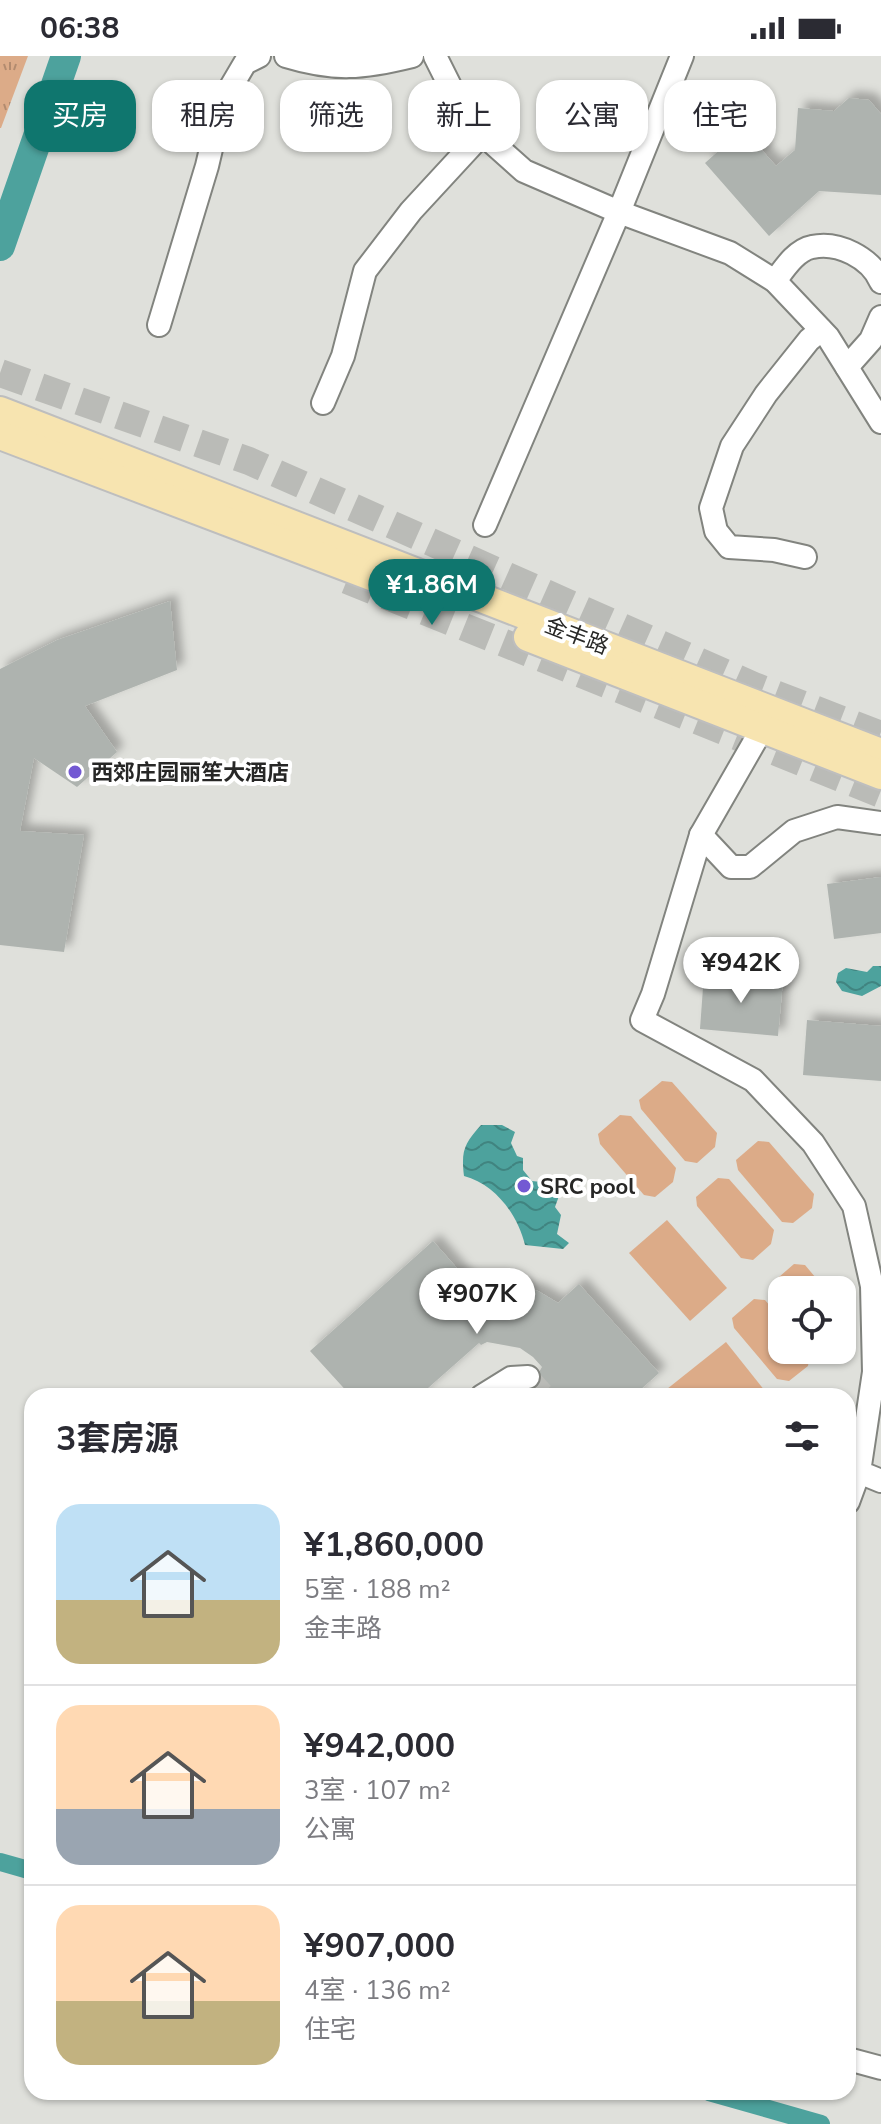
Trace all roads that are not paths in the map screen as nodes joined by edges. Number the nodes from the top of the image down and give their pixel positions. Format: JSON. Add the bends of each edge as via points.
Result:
{"nodes":[{"id":1,"x":259,"y":56,"type":"edge"},
{"id":2,"x":286,"y":56,"type":"edge"},
{"id":3,"x":412,"y":56,"type":"edge"},
{"id":4,"x":435,"y":56,"type":"edge"},
{"id":5,"x":682,"y":56,"type":"edge"},
{"id":6,"x":447,"y":80,"type":"edge"},
{"id":7,"x":465,"y":152,"type":"edge"},
{"id":8,"x":504,"y":152,"type":"edge"},
{"id":9,"x":619,"y":212,"type":"junction"},
{"id":10,"x":775,"y":281,"type":"junction"},
{"id":11,"x":881,"y":282,"type":"edge"},
{"id":12,"x":881,"y":317,"type":"edge"},
{"id":13,"x":159,"y":325,"type":"dead end"},
{"id":14,"x":821,"y":330,"type":"junction"},
{"id":15,"x":847,"y":367,"type":"junction"},
{"id":16,"x":323,"y":403,"type":"dead end"},
{"id":17,"x":1,"y":419,"type":"edge"},
{"id":18,"x":881,"y":422,"type":"edge"},
{"id":19,"x":485,"y":525,"type":"dead end"},
{"id":20,"x":805,"y":557,"type":"dead end"},
{"id":21,"x":767,"y":720,"type":"junction"},
{"id":22,"x":881,"y":753,"type":"edge"},
{"id":23,"x":881,"y":775,"type":"edge"},
{"id":24,"x":881,"y":823,"type":"edge"},
{"id":25,"x":701,"y":835,"type":"junction"},
{"id":26,"x":528,"y":1377,"type":"dead end"},
{"id":27,"x":495,"y":1388,"type":"edge"},
{"id":28,"x":859,"y":1472,"type":"junction"},
{"id":29,"x":856,"y":1480,"type":"edge"},
{"id":30,"x":881,"y":1481,"type":"edge"},
{"id":31,"x":856,"y":2061,"type":"edge"},
{"id":32,"x":881,"y":2068,"type":"edge"}],
"edges":[{"from":1,"to":13,"type":"lane","via":[[245,63],[222,102]]},
{"from":2,"to":3,"type":"lane","via":[[321,66],[374,65]]},
{"from":4,"to":6,"type":"lane"},
{"from":5,"to":9,"type":"lane"},
{"from":7,"to":16,"type":"lane","via":[[365,271],[343,356]]},
{"from":8,"to":9,"type":"lane","via":[[524,171]]},
{"from":9,"to":10,"type":"lane","via":[[730,253]]},
{"from":9,"to":19,"type":"lane"},
{"from":10,"to":11,"type":"lane","via":[[791,260],[811,247],[862,257]]},
{"from":10,"to":14,"type":"lane"},
{"from":12,"to":15,"type":"lane","via":[[871,340]]},
{"from":14,"to":15,"type":"lane"},
{"from":14,"to":20,"type":"lane","via":[[766,394],[732,446],[711,508],[716,531],[729,547]]},
{"from":15,"to":18,"type":"lane"},
{"from":17,"to":21,"type":"main road","name":"金丰路"},
{"from":21,"to":22,"type":"main road","name":"金丰路"},
{"from":21,"to":23,"type":"main road"},
{"from":21,"to":25,"type":"lane"},
{"from":24,"to":25,"type":"lane","via":[[837,817],[794,831],[750,867],[731,867]]},
{"from":25,"to":28,"type":"lane","via":[[642,1020],[753,1080],[813,1143],[854,1206],[872,1286],[874,1372]]},
{"from":26,"to":27,"type":"lane","via":[[511,1378]]},
{"from":28,"to":29,"type":"lane"},
{"from":28,"to":30,"type":"lane"},
{"from":31,"to":32,"type":"lane"}]}
